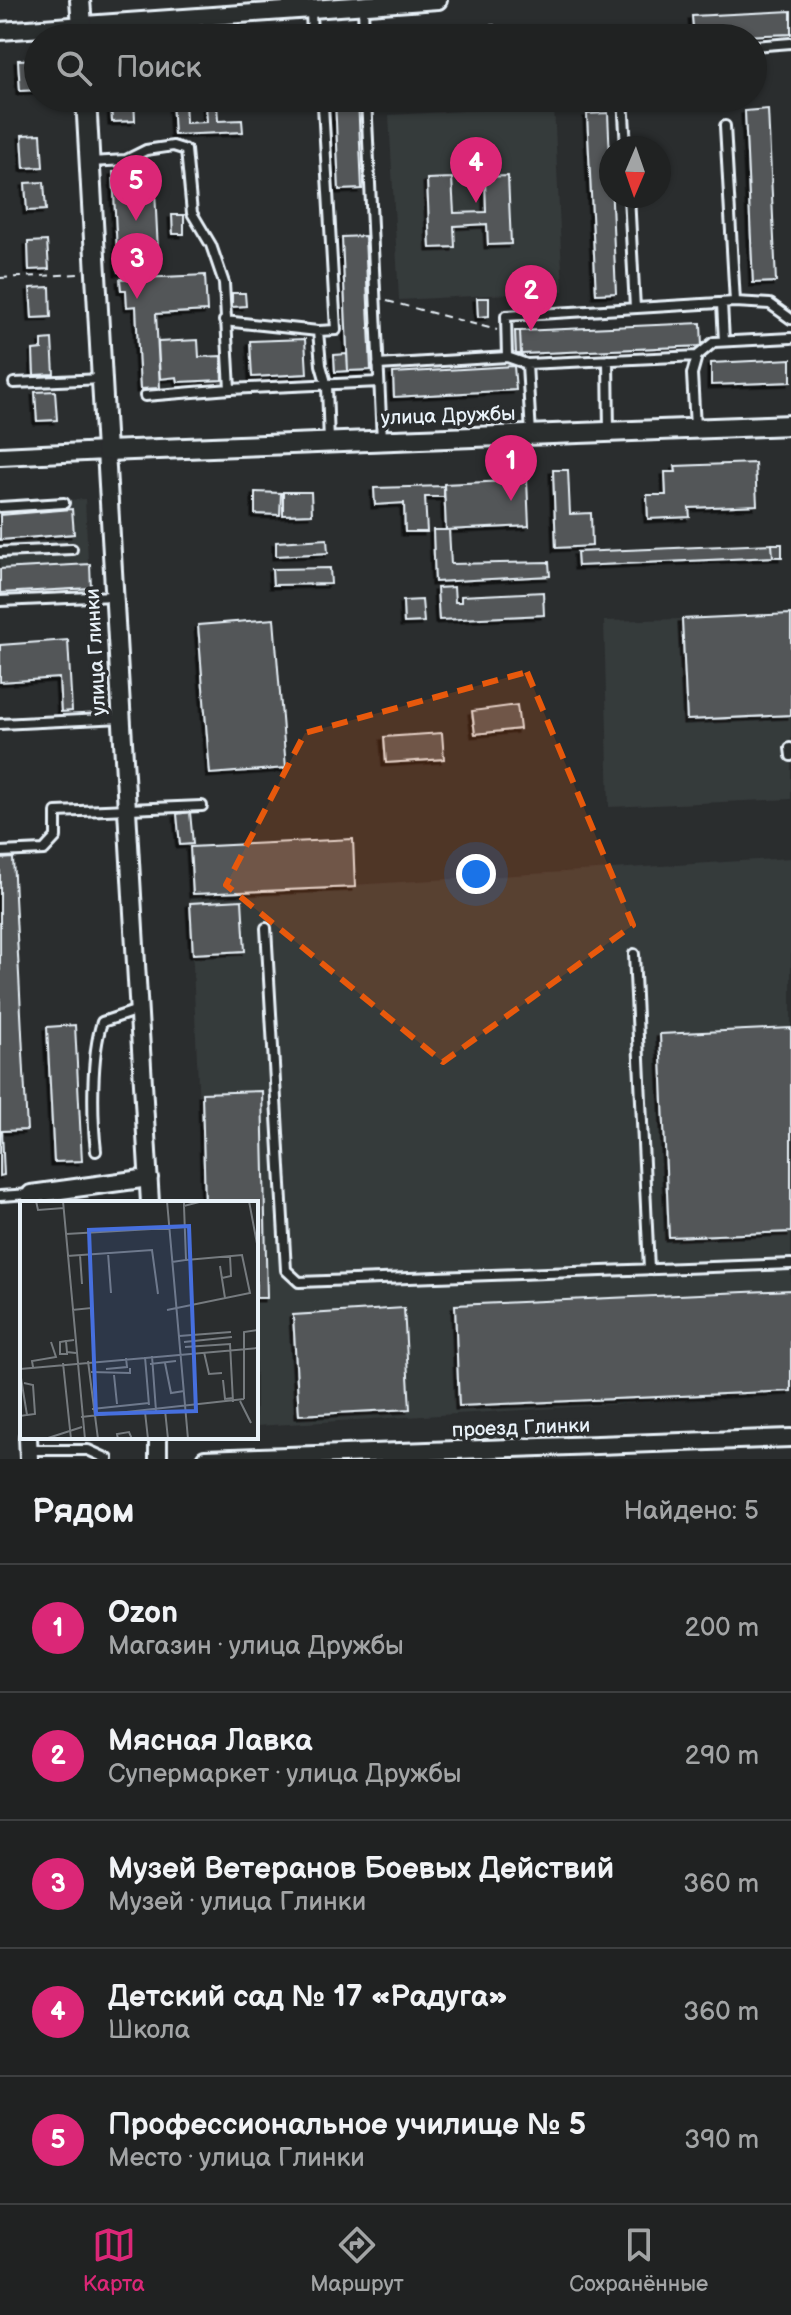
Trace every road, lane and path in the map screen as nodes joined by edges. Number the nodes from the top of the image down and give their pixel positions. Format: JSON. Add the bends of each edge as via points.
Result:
{"nodes":[{"id":1,"x":80,"y":0,"type":"edge"},
{"id":2,"x":438,"y":0,"type":"edge"},
{"id":3,"x":402,"y":1,"type":"edge"},
{"id":4,"x":363,"y":5,"type":"junction"},
{"id":5,"x":245,"y":8,"type":"edge"},
{"id":6,"x":311,"y":10,"type":"junction"},
{"id":7,"x":82,"y":24,"type":"edge"},
{"id":8,"x":136,"y":24,"type":"edge"},
{"id":9,"x":312,"y":24,"type":"edge"},
{"id":10,"x":364,"y":24,"type":"edge"},
{"id":11,"x":0,"y":31,"type":"edge"},
{"id":12,"x":24,"y":31,"type":"edge"},
{"id":13,"x":791,"y":43,"type":"edge"},
{"id":14,"x":767,"y":45,"type":"edge"},
{"id":15,"x":87,"y":112,"type":"edge"},
{"id":16,"x":323,"y":112,"type":"edge"},
{"id":17,"x":367,"y":112,"type":"edge"},
{"id":18,"x":624,"y":112,"type":"edge"},
{"id":19,"x":725,"y":126,"type":"dead end"},
{"id":20,"x":625,"y":136,"type":"edge"},
{"id":21,"x":90,"y":162,"type":"junction"},
{"id":22,"x":630,"y":208,"type":"edge"},
{"id":23,"x":96,"y":273,"type":"junction"},
{"id":24,"x":0,"y":278,"type":"edge"},
{"id":25,"x":375,"y":298,"type":"junction"},
{"id":26,"x":735,"y":302,"type":"junction"},
{"id":27,"x":722,"y":303,"type":"junction"},
{"id":28,"x":635,"y":308,"type":"junction"},
{"id":29,"x":791,"y":319,"type":"edge"},
{"id":30,"x":224,"y":321,"type":"junction"},
{"id":31,"x":318,"y":331,"type":"junction"},
{"id":32,"x":506,"y":332,"type":"junction"},
{"id":33,"x":791,"y":338,"type":"edge"},
{"id":34,"x":724,"y":341,"type":"junction"},
{"id":35,"x":697,"y":356,"type":"junction"},
{"id":36,"x":507,"y":357,"type":"junction"},
{"id":37,"x":608,"y":360,"type":"junction"},
{"id":38,"x":527,"y":364,"type":"junction"},
{"id":39,"x":378,"y":365,"type":"junction"},
{"id":40,"x":102,"y":379,"type":"junction"},
{"id":41,"x":379,"y":382,"type":"junction"},
{"id":42,"x":14,"y":383,"type":"dead end"},
{"id":43,"x":327,"y":386,"type":"junction"},
{"id":44,"x":230,"y":389,"type":"junction"},
{"id":45,"x":145,"y":396,"type":"dead end"},
{"id":46,"x":791,"y":425,"type":"edge"},
{"id":47,"x":695,"y":429,"type":"junction"},
{"id":48,"x":609,"y":432,"type":"junction"},
{"id":49,"x":531,"y":435,"type":"junction"},
{"id":50,"x":382,"y":441,"type":"junction"},
{"id":51,"x":329,"y":443,"type":"junction"},
{"id":52,"x":106,"y":451,"type":"junction"},
{"id":53,"x":0,"y":456,"type":"edge"},
{"id":54,"x":64,"y":503,"type":"dead end"},
{"id":55,"x":0,"y":507,"type":"edge"},
{"id":56,"x":72,"y":549,"type":"dead end"},
{"id":57,"x":0,"y":552,"type":"edge"},
{"id":58,"x":114,"y":596,"type":"junction"},
{"id":59,"x":0,"y":601,"type":"edge"},
{"id":60,"x":122,"y":718,"type":"junction"},
{"id":61,"x":0,"y":724,"type":"edge"},
{"id":62,"x":790,"y":748,"type":"edge"},
{"id":63,"x":791,"y":756,"type":"edge"},
{"id":64,"x":202,"y":806,"type":"dead end"},
{"id":65,"x":127,"y":810,"type":"junction"},
{"id":66,"x":0,"y":852,"type":"edge"},
{"id":67,"x":266,"y":928,"type":"dead end"},
{"id":68,"x":634,"y":954,"type":"dead end"},
{"id":69,"x":139,"y":1009,"type":"junction"},
{"id":70,"x":96,"y":1151,"type":"dead end"},
{"id":71,"x":149,"y":1178,"type":"junction"},
{"id":72,"x":0,"y":1196,"type":"edge"},
{"id":73,"x":31,"y":1198,"type":"edge"},
{"id":74,"x":150,"y":1201,"type":"edge"},
{"id":75,"x":791,"y":1264,"type":"edge"},
{"id":76,"x":649,"y":1269,"type":"junction"},
{"id":77,"x":791,"y":1438,"type":"edge"},
{"id":78,"x":28,"y":1449,"type":"edge"},
{"id":79,"x":108,"y":1459,"type":"edge"},
{"id":80,"x":205,"y":1459,"type":"edge"}],
"edges":[{"from":1,"to":7,"type":"street"},
{"from":2,"to":3,"type":"street"},
{"from":3,"to":4,"type":"street"},
{"from":4,"to":6,"type":"street"},
{"from":4,"to":10,"type":"lane"},
{"from":5,"to":6,"type":"street"},
{"from":5,"to":8,"type":"street"},
{"from":6,"to":9,"type":"lane"},
{"from":11,"to":12,"type":"street"},
{"from":13,"to":14,"type":"lane"},
{"from":15,"to":21,"type":"street","name":"улица Глинки"},
{"from":16,"to":31,"type":"lane","via":[[336,330]]},
{"from":17,"to":25,"type":"lane"},
{"from":18,"to":20,"type":"lane"},
{"from":19,"to":26,"type":"lane"},
{"from":21,"to":23,"type":"street","name":"улица Глинки"},
{"from":21,"to":30,"type":"lane","via":[[126,160],[173,146],[186,150],[192,213],[224,283]]},
{"from":22,"to":28,"type":"lane"},
{"from":23,"to":24,"type":"path"},
{"from":23,"to":40,"type":"street","name":"улица Глинки"},
{"from":25,"to":32,"type":"path"},
{"from":25,"to":39,"type":"lane"},
{"from":26,"to":27,"type":"lane"},
{"from":26,"to":29,"type":"lane","via":[[770,304]]},
{"from":27,"to":28,"type":"lane"},
{"from":27,"to":34,"type":"lane"},
{"from":28,"to":32,"type":"lane","via":[[506,316]]},
{"from":30,"to":31,"type":"lane"},
{"from":30,"to":44,"type":"lane"},
{"from":31,"to":43,"type":"lane"},
{"from":32,"to":36,"type":"lane"},
{"from":33,"to":34,"type":"lane"},
{"from":34,"to":35,"type":"lane"},
{"from":35,"to":37,"type":"lane"},
{"from":35,"to":47,"type":"lane","via":[[692,374]]},
{"from":36,"to":38,"type":"lane"},
{"from":36,"to":39,"type":"lane"},
{"from":37,"to":38,"type":"lane"},
{"from":37,"to":48,"type":"lane"},
{"from":38,"to":49,"type":"lane"},
{"from":39,"to":41,"type":"lane"},
{"from":40,"to":42,"type":"lane"},
{"from":40,"to":52,"type":"street","name":"улица Глинки"},
{"from":41,"to":43,"type":"lane"},
{"from":41,"to":50,"type":"lane"},
{"from":43,"to":44,"type":"lane"},
{"from":43,"to":51,"type":"lane"},
{"from":44,"to":45,"type":"lane"},
{"from":46,"to":47,"type":"street","name":"улица Дружбы"},
{"from":47,"to":48,"type":"street","name":"улица Дружбы"},
{"from":48,"to":49,"type":"street","name":"улица Дружбы"},
{"from":49,"to":50,"type":"street","name":"улица Дружбы"},
{"from":50,"to":51,"type":"street","name":"улица Дружбы"},
{"from":51,"to":52,"type":"street","name":"улица Дружбы"},
{"from":52,"to":53,"type":"street"},
{"from":52,"to":58,"type":"street","name":"улица Глинки"},
{"from":54,"to":55,"type":"lane"},
{"from":56,"to":57,"type":"lane"},
{"from":58,"to":59,"type":"lane"},
{"from":58,"to":60,"type":"street","name":"улица Глинки"},
{"from":60,"to":61,"type":"lane"},
{"from":60,"to":65,"type":"street","name":"улица Глинки"},
{"from":62,"to":63,"type":"lane"},
{"from":64,"to":65,"type":"lane"},
{"from":65,"to":66,"type":"lane","via":[[56,812],[56,837],[44,850]]},
{"from":65,"to":69,"type":"street","name":"улица Глинки"},
{"from":67,"to":76,"type":"lane","via":[[286,1270],[299,1282]]},
{"from":68,"to":76,"type":"lane"},
{"from":69,"to":70,"type":"lane","via":[[102,1022],[97,1037]]},
{"from":69,"to":71,"type":"street","name":"улица Глинки"},
{"from":71,"to":73,"type":"street"},
{"from":71,"to":74,"type":"street","name":"улица Глинки"},
{"from":72,"to":73,"type":"lane"},
{"from":75,"to":76,"type":"lane"},
{"from":77,"to":80,"type":"street","name":"проезд Глинки"},
{"from":78,"to":79,"type":"lane","via":[[88,1450]]}]}
